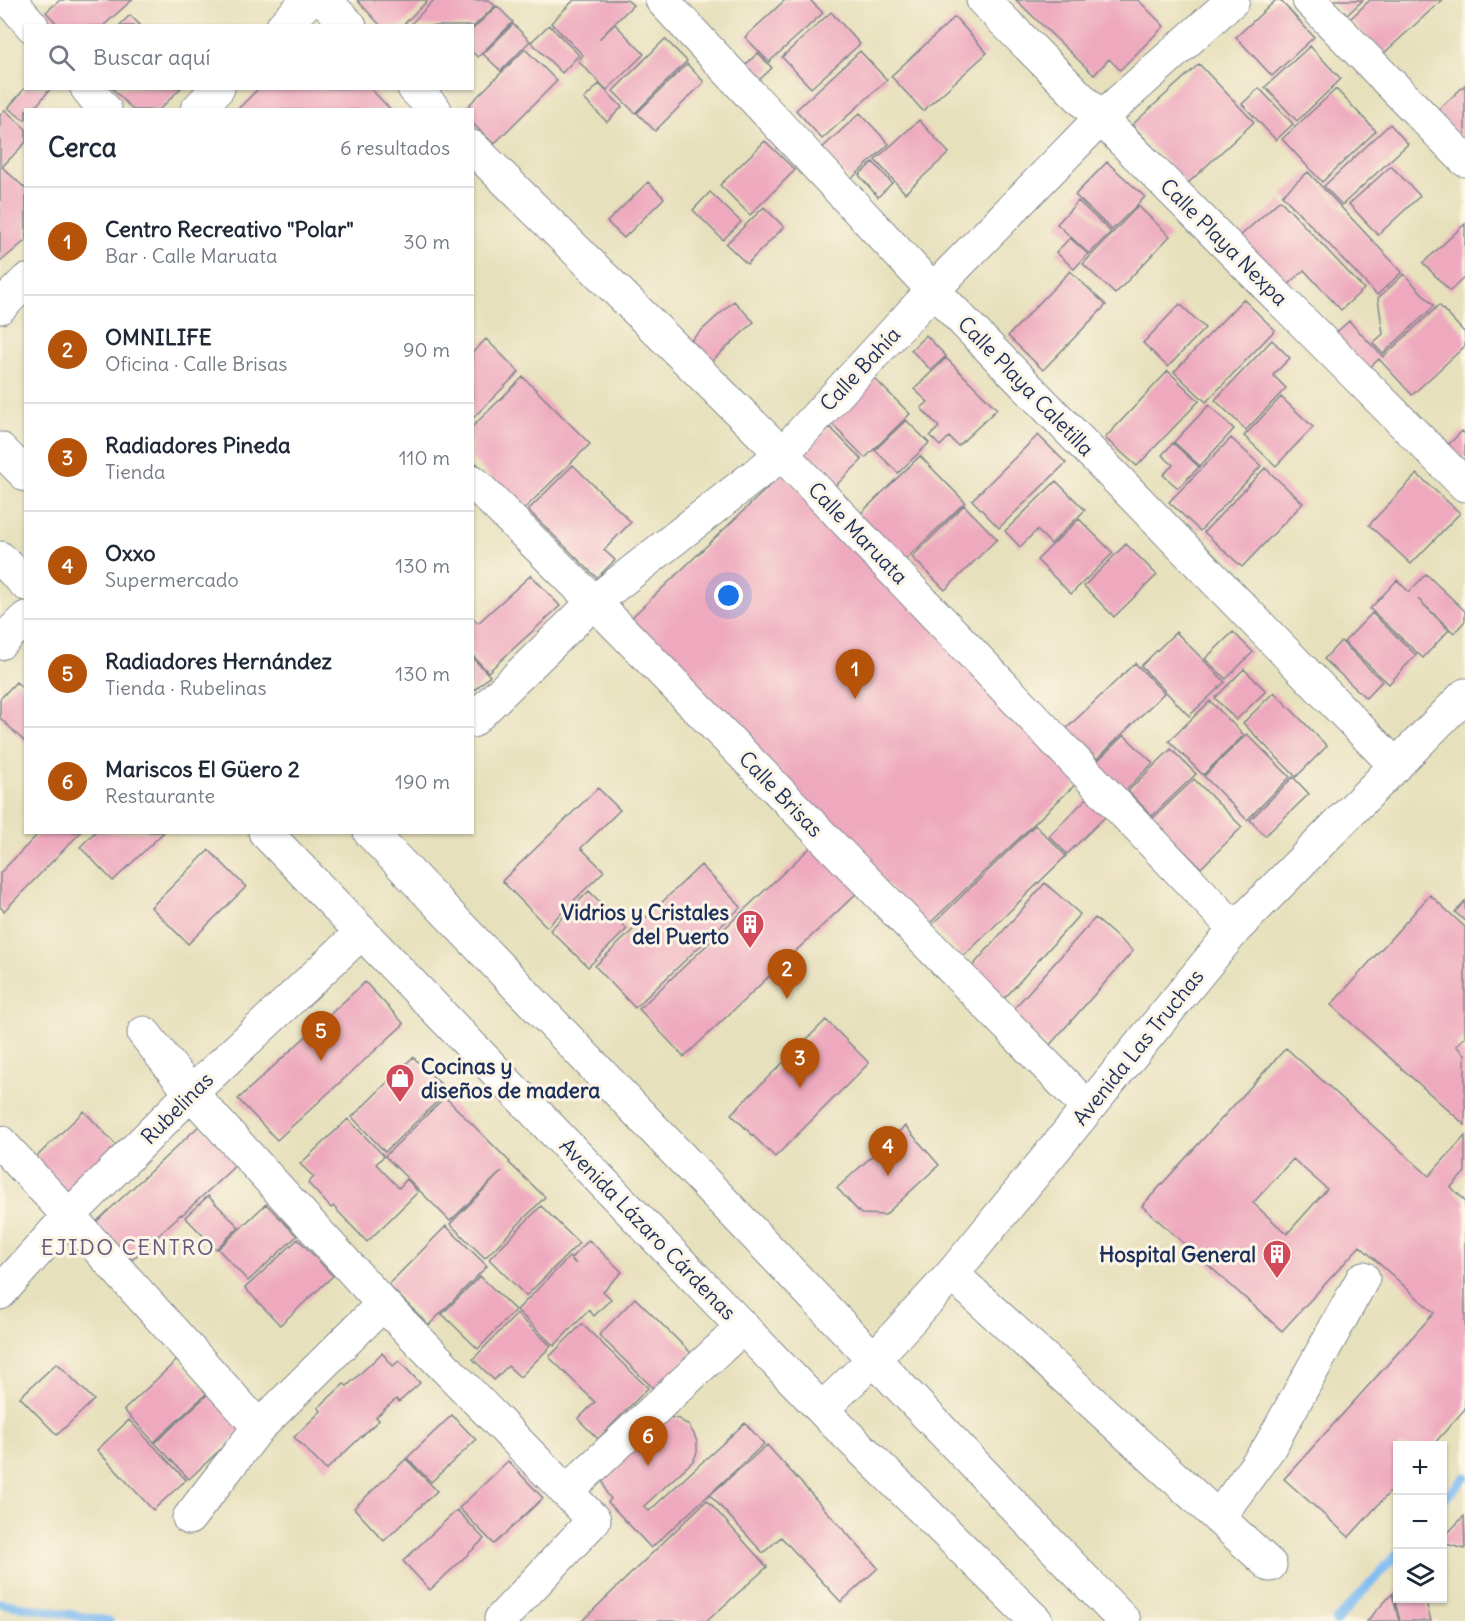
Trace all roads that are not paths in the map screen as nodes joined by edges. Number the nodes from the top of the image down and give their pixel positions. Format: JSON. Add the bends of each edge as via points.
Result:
{"nodes":[{"id":1,"x":10,"y":0,"type":"edge"},
{"id":2,"x":309,"y":0,"type":"edge"},
{"id":3,"x":324,"y":0,"type":"edge"},
{"id":4,"x":662,"y":0,"type":"edge"},
{"id":5,"x":983,"y":0,"type":"edge"},
{"id":6,"x":1233,"y":0,"type":"edge"},
{"id":7,"x":1309,"y":0,"type":"edge"},
{"id":8,"x":30,"y":24,"type":"edge"},
{"id":9,"x":284,"y":24,"type":"edge"},
{"id":10,"x":348,"y":24,"type":"edge"},
{"id":11,"x":89,"y":90,"type":"edge"},
{"id":12,"x":216,"y":90,"type":"edge"},
{"id":13,"x":416,"y":90,"type":"edge"},
{"id":14,"x":103,"y":108,"type":"edge"},
{"id":15,"x":199,"y":108,"type":"edge"},
{"id":16,"x":433,"y":108,"type":"edge"},
{"id":17,"x":1101,"y":118,"type":"junction"},
{"id":18,"x":474,"y":149,"type":"edge"},
{"id":19,"x":1465,"y":160,"type":"edge"},
{"id":20,"x":24,"y":283,"type":"edge"},
{"id":21,"x":933,"y":290,"type":"junction"},
{"id":22,"x":0,"y":307,"type":"edge"},
{"id":23,"x":0,"y":449,"type":"edge"},
{"id":24,"x":782,"y":454,"type":"junction"},
{"id":25,"x":24,"y":473,"type":"edge"},
{"id":26,"x":474,"y":484,"type":"edge"},
{"id":27,"x":1465,"y":485,"type":"edge"},
{"id":28,"x":0,"y":558,"type":"edge"},
{"id":29,"x":24,"y":582,"type":"edge"},
{"id":30,"x":594,"y":602,"type":"junction"},
{"id":31,"x":24,"y":620,"type":"edge"},
{"id":32,"x":0,"y":643,"type":"edge"},
{"id":33,"x":1465,"y":695,"type":"edge"},
{"id":34,"x":474,"y":719,"type":"edge"},
{"id":35,"x":1396,"y":766,"type":"junction"},
{"id":36,"x":267,"y":834,"type":"edge"},
{"id":37,"x":372,"y":834,"type":"edge"},
{"id":38,"x":1235,"y":929,"type":"junction"},
{"id":39,"x":362,"y":932,"type":"junction"},
{"id":40,"x":144,"y":1033,"type":"dead end"},
{"id":41,"x":191,"y":1093,"type":"junction"},
{"id":42,"x":1088,"y":1108,"type":"junction"},
{"id":43,"x":0,"y":1142,"type":"edge"},
{"id":44,"x":69,"y":1216,"type":"junction"},
{"id":45,"x":952,"y":1274,"type":"junction"},
{"id":46,"x":1363,"y":1278,"type":"dead end"},
{"id":47,"x":0,"y":1293,"type":"edge"},
{"id":48,"x":383,"y":1304,"type":"junction"},
{"id":49,"x":742,"y":1327,"type":"junction"},
{"id":50,"x":873,"y":1360,"type":"junction"},
{"id":51,"x":822,"y":1409,"type":"junction"},
{"id":52,"x":259,"y":1427,"type":"junction"},
{"id":53,"x":567,"y":1492,"type":"junction"},
{"id":54,"x":189,"y":1518,"type":"dead end"},
{"id":55,"x":1218,"y":1518,"type":"junction"},
{"id":56,"x":1270,"y":1565,"type":"dead end"},
{"id":57,"x":501,"y":1619,"type":"dead end"},
{"id":58,"x":1036,"y":1621,"type":"edge"},
{"id":59,"x":1124,"y":1621,"type":"edge"}],
"edges":[{"from":1,"to":8,"type":"street"},
{"from":2,"to":9,"type":"street"},
{"from":3,"to":10,"type":"street"},
{"from":4,"to":21,"type":"street","name":"Calle Playa Caletilla"},
{"from":5,"to":17,"type":"street","name":"Calle Playa Nexpa"},
{"from":6,"to":17,"type":"street","name":"Calle Bahía"},
{"from":7,"to":19,"type":"street"},
{"from":11,"to":14,"type":"street"},
{"from":12,"to":15,"type":"street"},
{"from":13,"to":16,"type":"street"},
{"from":17,"to":21,"type":"street","name":"Calle Bahía"},
{"from":17,"to":27,"type":"street","name":"Calle Playa Nexpa"},
{"from":18,"to":24,"type":"street","name":"Calle Maruata"},
{"from":20,"to":22,"type":"street"},
{"from":21,"to":24,"type":"street","name":"Calle Bahía"},
{"from":21,"to":35,"type":"street","name":"Calle Playa Caletilla"},
{"from":23,"to":25,"type":"street"},
{"from":24,"to":30,"type":"street","name":"Calle Bahía"},
{"from":24,"to":38,"type":"street","name":"Calle Maruata"},
{"from":26,"to":30,"type":"street","name":"Calle Brisas"},
{"from":28,"to":29,"type":"street"},
{"from":30,"to":34,"type":"street","name":"Calle Bahía"},
{"from":30,"to":42,"type":"street","name":"Calle Brisas"},
{"from":31,"to":32,"type":"street"},
{"from":33,"to":35,"type":"street","name":"Avenida Las Truchas"},
{"from":35,"to":38,"type":"street","name":"Avenida Las Truchas"},
{"from":36,"to":39,"type":"street","name":"Avenida Lázaro Cárdenas"},
{"from":37,"to":50,"type":"street"},
{"from":38,"to":42,"type":"street","name":"Avenida Las Truchas"},
{"from":39,"to":41,"type":"street","name":"Rubelinas"},
{"from":39,"to":49,"type":"street","name":"Avenida Lázaro Cárdenas"},
{"from":40,"to":41,"type":"street"},
{"from":41,"to":44,"type":"street","name":"Rubelinas"},
{"from":41,"to":48,"type":"street"},
{"from":42,"to":45,"type":"street","name":"Avenida Las Truchas"},
{"from":43,"to":44,"type":"street"},
{"from":44,"to":47,"type":"street","name":"Rubelinas"},
{"from":44,"to":52,"type":"street"},
{"from":45,"to":50,"type":"street","name":"Avenida Las Truchas"},
{"from":45,"to":55,"type":"street"},
{"from":46,"to":55,"type":"street","via":[[1269,1448]]},
{"from":48,"to":52,"type":"street"},
{"from":48,"to":53,"type":"street"},
{"from":49,"to":51,"type":"street","name":"Avenida Lázaro Cárdenas"},
{"from":49,"to":53,"type":"street"},
{"from":50,"to":51,"type":"street","name":"Avenida Las Truchas"},
{"from":50,"to":59,"type":"street"},
{"from":51,"to":58,"type":"street","name":"Avenida Lázaro Cárdenas"},
{"from":52,"to":54,"type":"street"},
{"from":53,"to":57,"type":"street","via":[[594,1520]]},
{"from":55,"to":56,"type":"street"}]}
